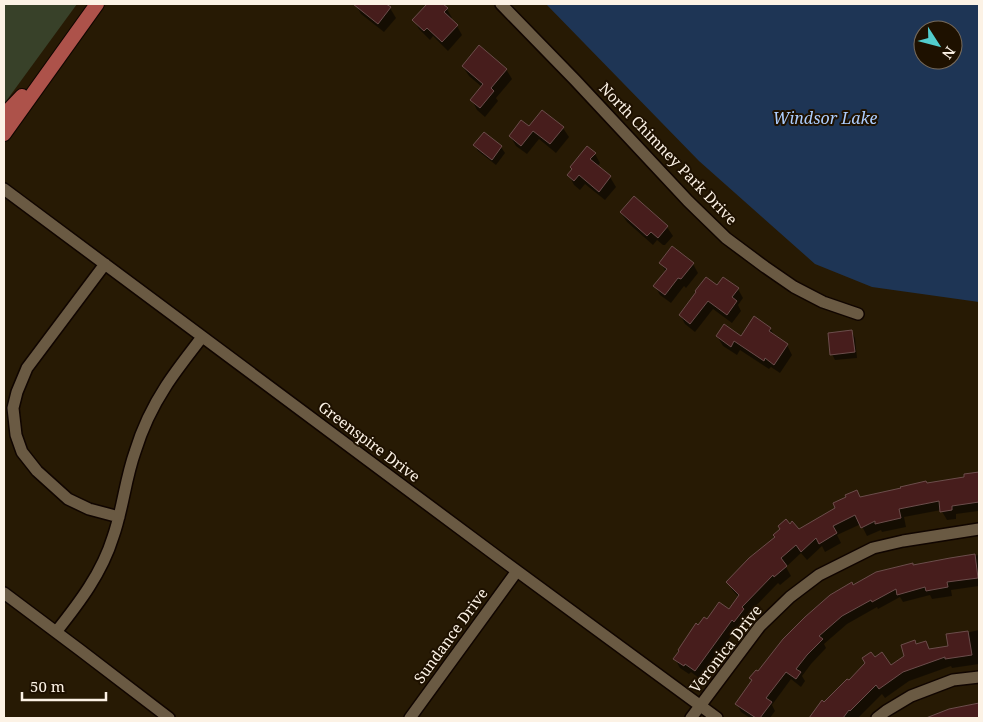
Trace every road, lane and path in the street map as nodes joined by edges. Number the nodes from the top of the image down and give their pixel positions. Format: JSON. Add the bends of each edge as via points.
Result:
{"nodes":[{"id":1,"x":97,"y":4,"type":"edge"},
{"id":2,"x":501,"y":4,"type":"edge"},
{"id":3,"x":55,"y":61,"type":"junction"},
{"id":4,"x":4,"y":115,"type":"edge"},
{"id":5,"x":4,"y":134,"type":"edge"},
{"id":6,"x":4,"y":189,"type":"edge"},
{"id":7,"x":105,"y":264,"type":"junction"},
{"id":8,"x":858,"y":314,"type":"dead end"},
{"id":9,"x":202,"y":337,"type":"junction"},
{"id":10,"x":119,"y":518,"type":"junction"},
{"id":11,"x":979,"y":529,"type":"edge"},
{"id":12,"x":517,"y":571,"type":"junction"},
{"id":13,"x":4,"y":593,"type":"edge"},
{"id":14,"x":56,"y":632,"type":"junction"},
{"id":15,"x":979,"y":677,"type":"edge"},
{"id":16,"x":700,"y":706,"type":"junction"},
{"id":17,"x":168,"y":718,"type":"edge"},
{"id":18,"x":410,"y":718,"type":"edge"},
{"id":19,"x":691,"y":718,"type":"edge"},
{"id":20,"x":717,"y":718,"type":"edge"},
{"id":21,"x":877,"y":718,"type":"edge"}],
"edges":[{"from":1,"to":3,"type":"main road"},
{"from":2,"to":8,"type":"street","name":"North Chimney Park Drive","via":[[726,238],[794,287],[823,302]]},
{"from":3,"to":4,"type":"main road"},
{"from":3,"to":5,"type":"main road"},
{"from":6,"to":7,"type":"street","name":"Greenspire Drive"},
{"from":7,"to":9,"type":"street","name":"Greenspire Drive"},
{"from":7,"to":10,"type":"street","via":[[27,368],[13,408],[22,452],[37,471],[68,499]]},
{"from":9,"to":10,"type":"street","via":[[154,408],[135,452]]},
{"from":9,"to":12,"type":"street","name":"Greenspire Drive"},
{"from":10,"to":14,"type":"street","via":[[98,571]]},
{"from":11,"to":16,"type":"street","name":"Veronica Drive","via":[[873,548],[819,575],[760,626]]},
{"from":12,"to":16,"type":"street","name":"Greenspire Drive"},
{"from":12,"to":18,"type":"street","name":"Sundance Drive"},
{"from":13,"to":14,"type":"street"},
{"from":14,"to":17,"type":"street"},
{"from":15,"to":21,"type":"street","via":[[953,680],[911,696]]},
{"from":16,"to":19,"type":"street","name":"Veronica Drive"},
{"from":16,"to":20,"type":"street","name":"Greenspire Drive"}]}
